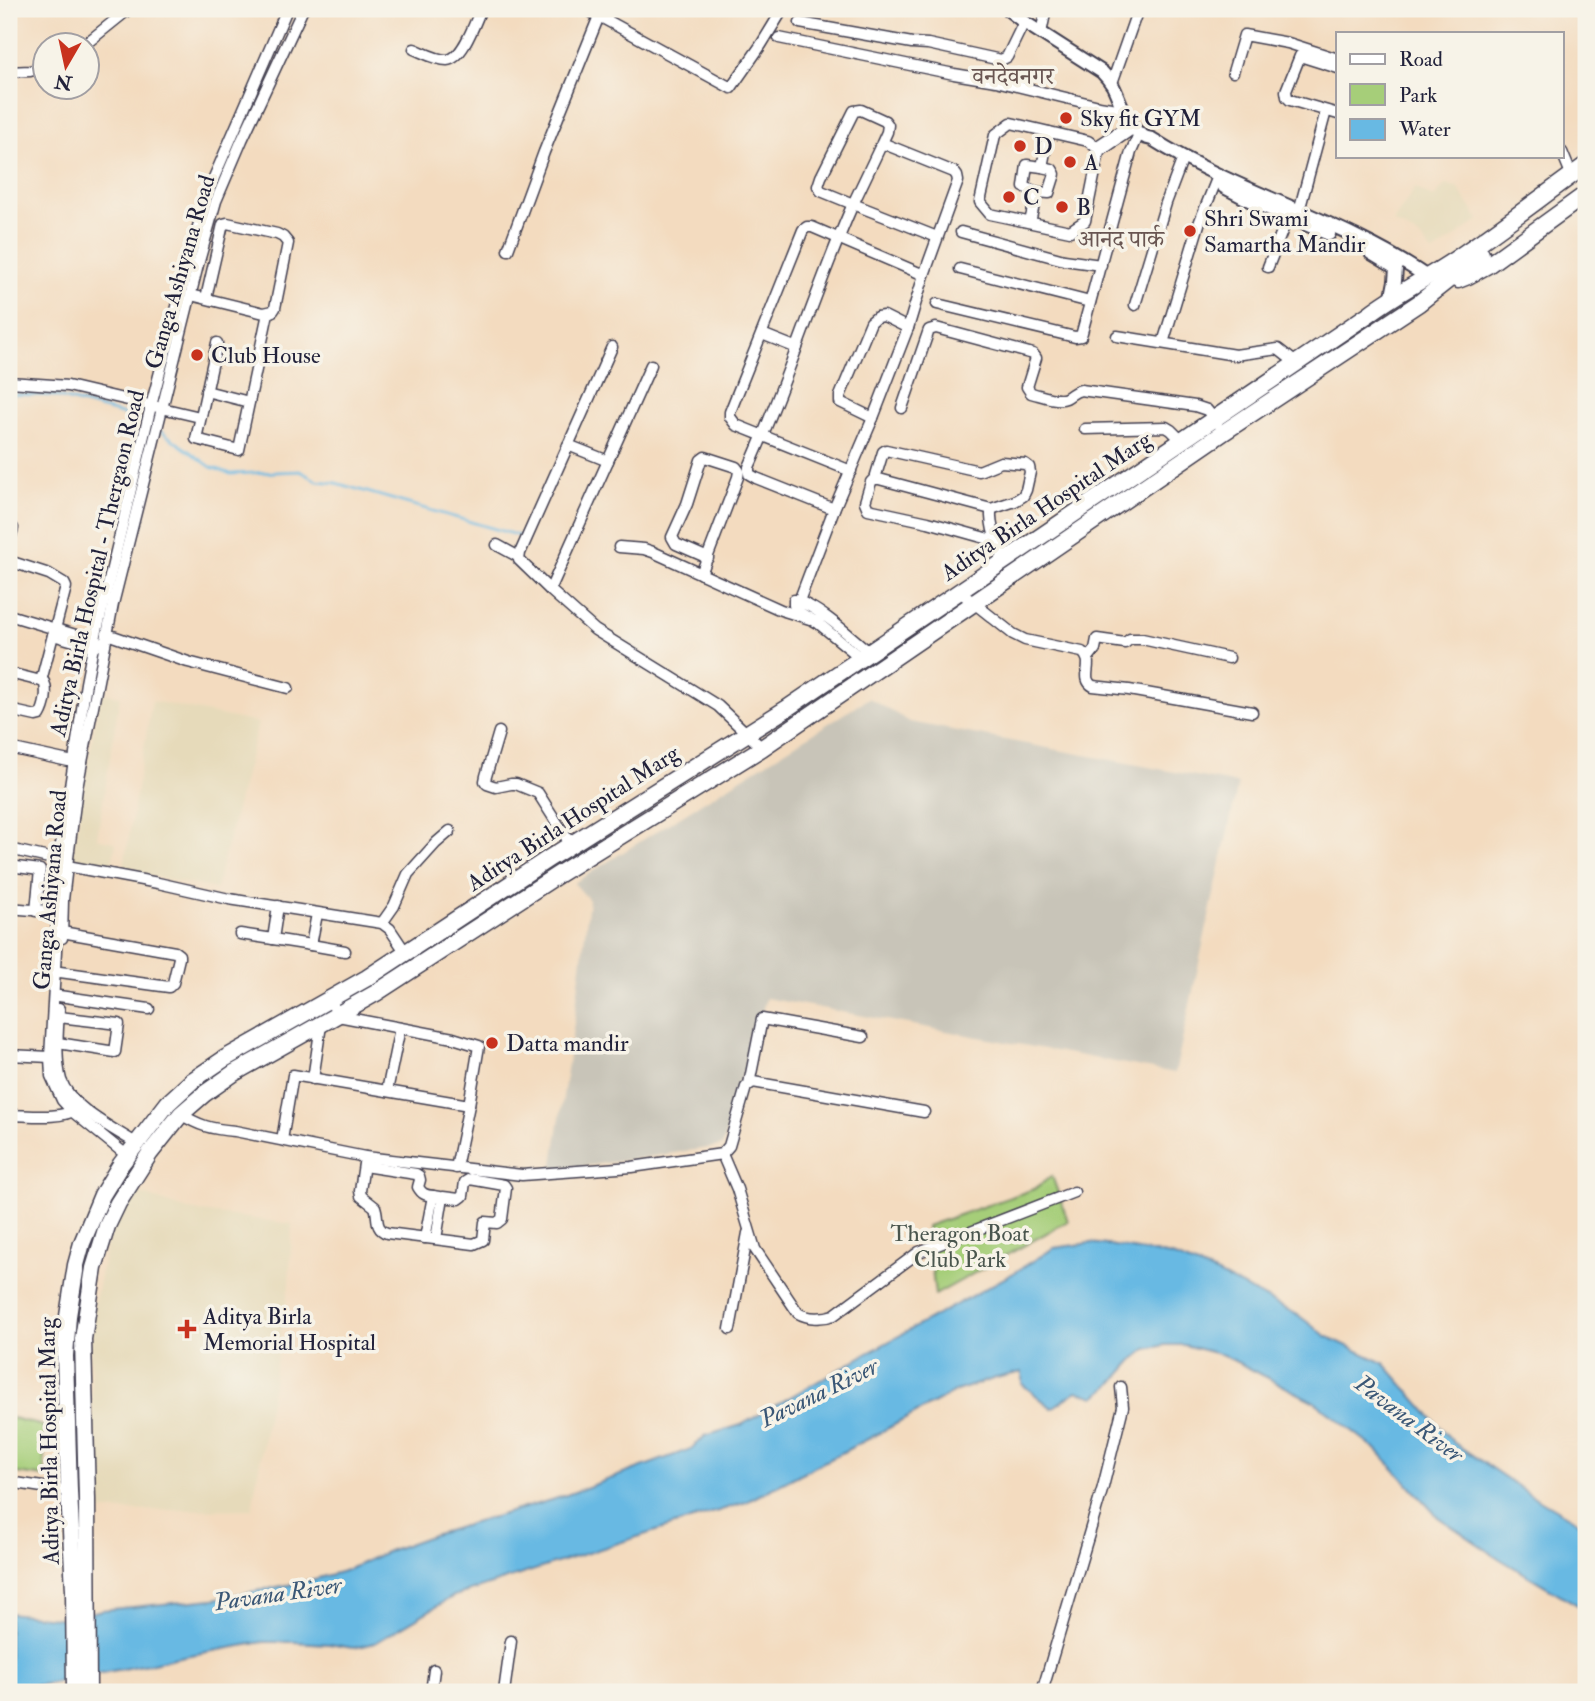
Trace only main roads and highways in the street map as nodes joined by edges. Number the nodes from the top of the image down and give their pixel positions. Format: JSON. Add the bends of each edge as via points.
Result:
{"nodes":[{"id":1,"x":1586,"y":157,"type":"edge"},
{"id":2,"x":1586,"y":165,"type":"edge"},
{"id":3,"x":1586,"y":175,"type":"edge"},
{"id":4,"x":1586,"y":194,"type":"edge"},
{"id":5,"x":1461,"y":256,"type":"junction"},
{"id":6,"x":1427,"y":282,"type":"junction"},
{"id":7,"x":1219,"y":426,"type":"junction"},
{"id":8,"x":660,"y":789,"type":"junction"},
{"id":9,"x":671,"y":804,"type":"junction"},
{"id":10,"x":548,"y":859,"type":"junction"},
{"id":11,"x":559,"y":874,"type":"junction"},
{"id":12,"x":139,"y":1155,"type":"junction"},
{"id":13,"x":80,"y":1583,"type":"junction"},
{"id":14,"x":75,"y":1692,"type":"edge"},
{"id":15,"x":88,"y":1692,"type":"edge"}],
"edges":[{"from":1,"to":5,"type":"main road","via":[[1469,241]]},
{"from":2,"to":5,"type":"main road"},
{"from":3,"to":6,"type":"main road"},
{"from":4,"to":6,"type":"main road","via":[[1488,265],[1468,276]]},
{"from":5,"to":6,"type":"main road"},
{"from":6,"to":7,"type":"main road","name":"Aditya Birla Hospital Marg","via":[[1392,296],[1296,363]]},
{"from":6,"to":7,"type":"main road","name":"Aditya Birla Hospital Marg","via":[[1419,303]]},
{"from":7,"to":8,"type":"main road","name":"Aditya Birla Hospital Marg","via":[[1181,441],[866,656]]},
{"from":7,"to":9,"type":"main road","name":"Aditya Birla Hospital Marg","via":[[974,604]]},
{"from":8,"to":9,"type":"main road"},
{"from":8,"to":10,"type":"main road","name":"Aditya Birla Hospital Marg"},
{"from":9,"to":11,"type":"main road","name":"Aditya Birla Hospital Marg"},
{"from":10,"to":11,"type":"main road"},
{"from":10,"to":12,"type":"main road","name":"Aditya Birla Hospital Marg","via":[[406,953],[193,1080],[149,1126]]},
{"from":11,"to":12,"type":"main road","name":"Aditya Birla Hospital Marg","via":[[338,1016],[233,1073]]},
{"from":12,"to":13,"type":"main road","name":"Aditya Birla Hospital Marg","via":[[107,1226],[85,1319]]},
{"from":12,"to":13,"type":"main road","name":"Aditya Birla Hospital Marg","via":[[115,1172],[82,1242],[65,1338],[69,1491]]},
{"from":13,"to":14,"type":"main road"},
{"from":13,"to":15,"type":"main road"}]}
